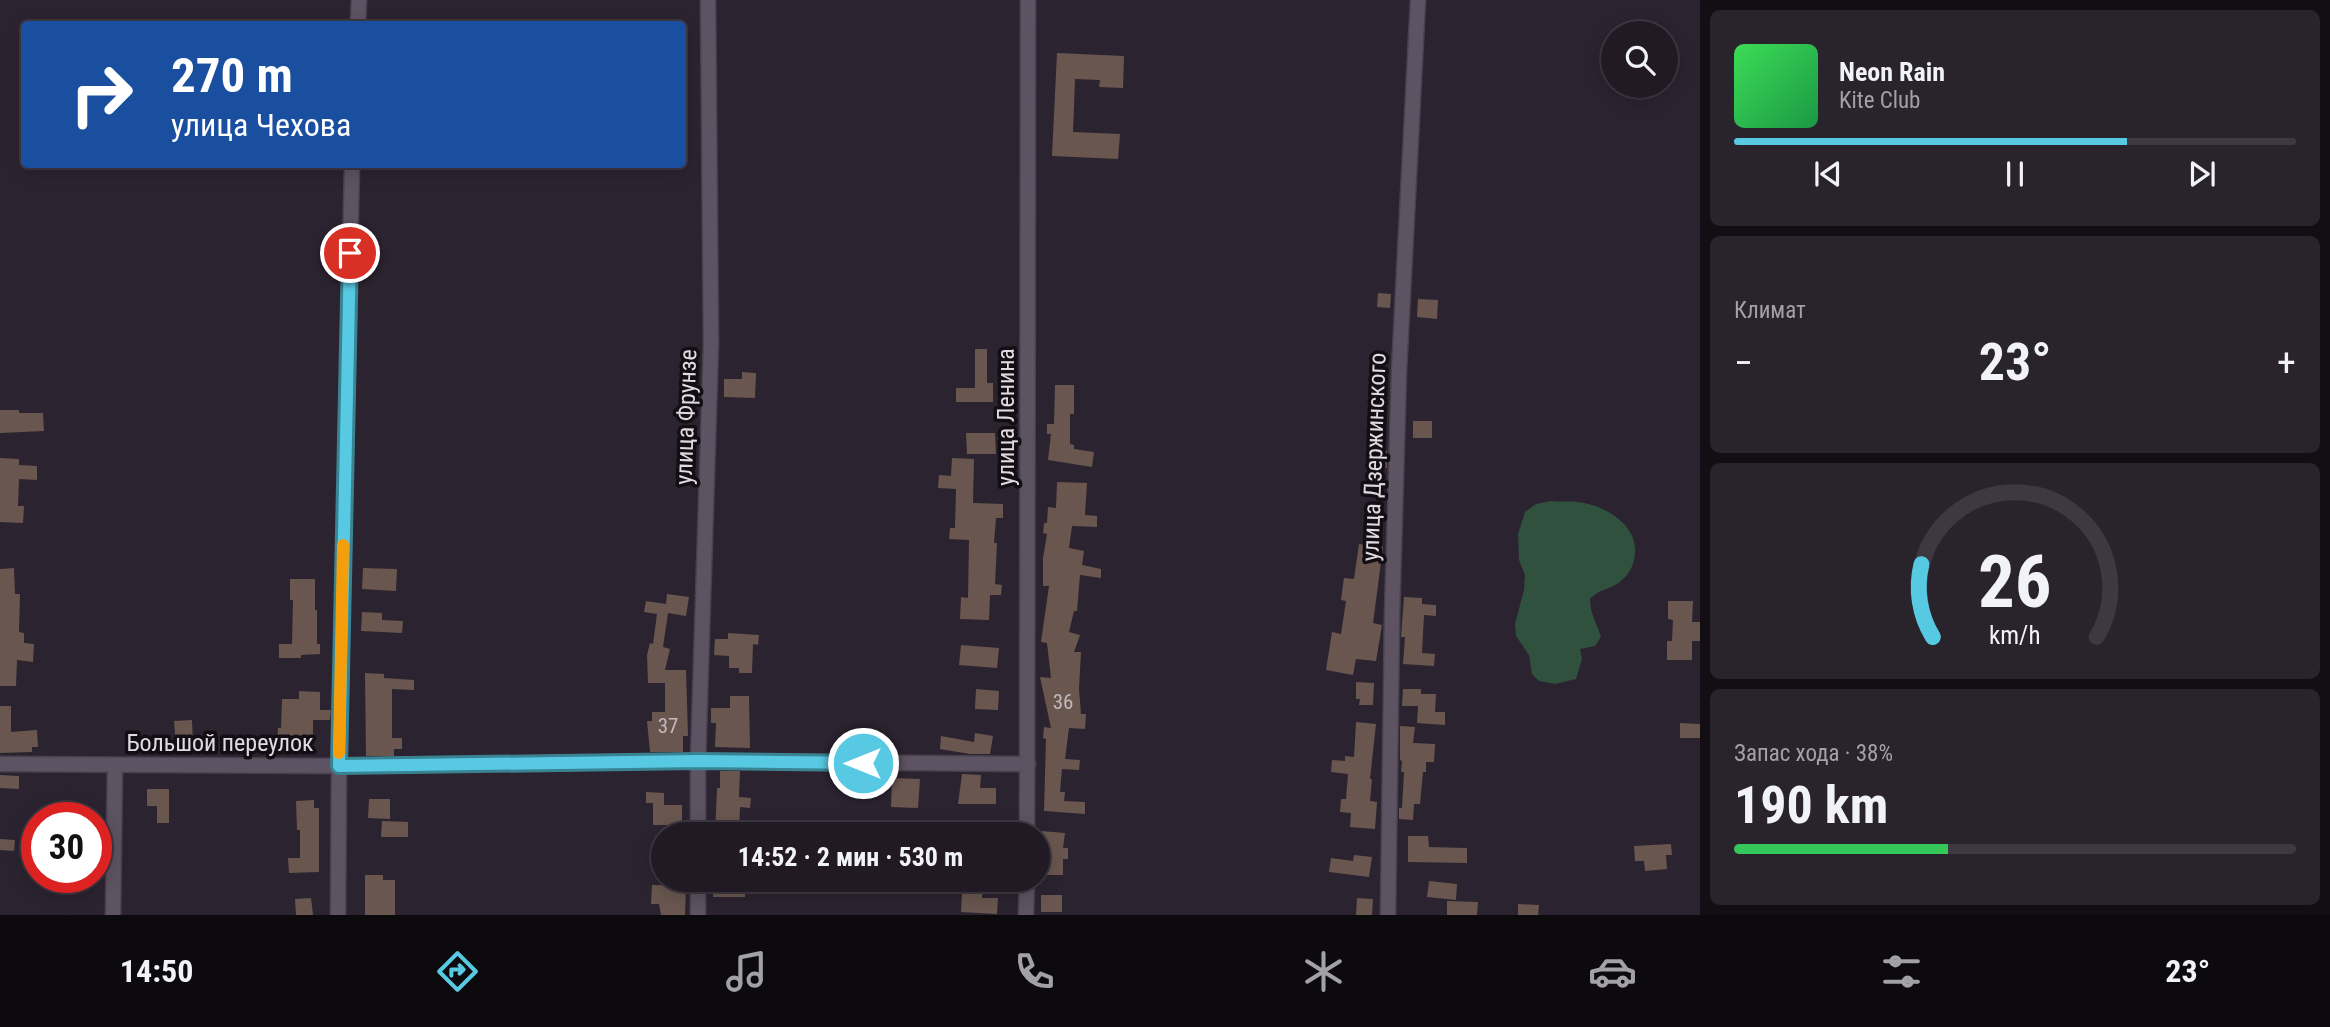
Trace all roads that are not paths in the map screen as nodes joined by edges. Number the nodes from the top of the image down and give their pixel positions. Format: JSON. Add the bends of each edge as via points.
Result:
{"nodes":[{"id":1,"x":359,"y":0,"type":"edge"},
{"id":2,"x":708,"y":0,"type":"edge"},
{"id":3,"x":1028,"y":0,"type":"edge"},
{"id":4,"x":1418,"y":0,"type":"edge"},
{"id":5,"x":358,"y":21,"type":"edge"},
{"id":6,"x":352,"y":168,"type":"edge"},
{"id":7,"x":698,"y":761,"type":"junction"},
{"id":8,"x":0,"y":764,"type":"edge"},
{"id":9,"x":1028,"y":764,"type":"junction"},
{"id":10,"x":115,"y":765,"type":"junction"},
{"id":11,"x":339,"y":766,"type":"junction"},
{"id":12,"x":698,"y":822,"type":"edge"},
{"id":13,"x":1027,"y":822,"type":"edge"},
{"id":14,"x":698,"y":892,"type":"edge"},
{"id":15,"x":1027,"y":892,"type":"edge"},
{"id":16,"x":113,"y":915,"type":"edge"},
{"id":17,"x":338,"y":915,"type":"edge"},
{"id":18,"x":698,"y":915,"type":"edge"},
{"id":19,"x":1026,"y":915,"type":"edge"},
{"id":20,"x":1388,"y":915,"type":"edge"}],
"edges":[{"from":1,"to":5,"type":"street"},
{"from":2,"to":7,"type":"street","name":"улица Фрунзе","via":[[711,344]]},
{"from":3,"to":9,"type":"street","name":"улица Ленина"},
{"from":4,"to":20,"type":"street","name":"улица Дзержинского","via":[[1399,371]]},
{"from":6,"to":11,"type":"street"},
{"from":7,"to":9,"type":"street","name":"Большой переулок"},
{"from":7,"to":11,"type":"street","name":"Большой переулок"},
{"from":7,"to":12,"type":"street","name":"улица Фрунзе"},
{"from":8,"to":10,"type":"street","name":"Большой переулок"},
{"from":9,"to":13,"type":"street","name":"улица Ленина"},
{"from":10,"to":11,"type":"street","name":"Большой переулок"},
{"from":10,"to":16,"type":"street"},
{"from":11,"to":17,"type":"street"},
{"from":14,"to":18,"type":"street"},
{"from":15,"to":19,"type":"street"}]}
